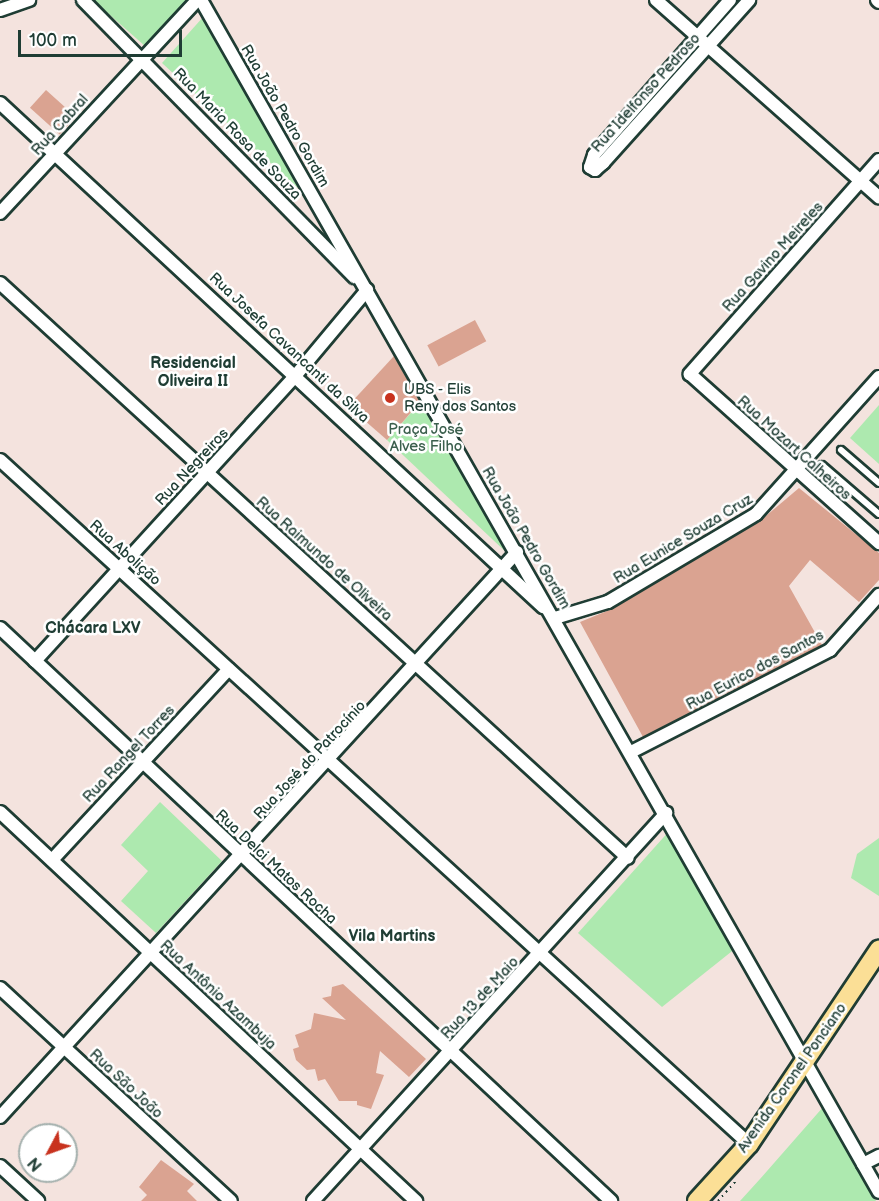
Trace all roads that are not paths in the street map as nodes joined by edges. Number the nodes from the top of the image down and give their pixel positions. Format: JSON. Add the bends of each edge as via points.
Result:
{"nodes":[{"id":1,"x":29,"y":0,"type":"edge"},
{"id":2,"x":83,"y":0,"type":"edge"},
{"id":3,"x":199,"y":0,"type":"edge"},
{"id":4,"x":656,"y":0,"type":"edge"},
{"id":5,"x":730,"y":0,"type":"edge"},
{"id":6,"x":749,"y":0,"type":"edge"},
{"id":7,"x":0,"y":10,"type":"edge"},
{"id":8,"x":698,"y":37,"type":"junction"},
{"id":9,"x":708,"y":46,"type":"junction"},
{"id":10,"x":143,"y":57,"type":"junction"},
{"id":11,"x":0,"y":103,"type":"edge"},
{"id":12,"x":55,"y":153,"type":"junction"},
{"id":13,"x":879,"y":160,"type":"edge"},
{"id":14,"x":861,"y":181,"type":"junction"},
{"id":15,"x":879,"y":197,"type":"edge"},
{"id":16,"x":0,"y":213,"type":"edge"},
{"id":17,"x":0,"y":283,"type":"edge"},
{"id":18,"x":367,"y":290,"type":"junction"},
{"id":19,"x":690,"y":374,"type":"joint"},
{"id":20,"x":296,"y":375,"type":"junction"},
{"id":21,"x":879,"y":377,"type":"edge"},
{"id":22,"x":841,"y":450,"type":"dead end"},
{"id":23,"x":0,"y":460,"type":"edge"},
{"id":24,"x":822,"y":465,"type":"dead end"},
{"id":25,"x":798,"y":471,"type":"junction"},
{"id":26,"x":207,"y":472,"type":"junction"},
{"id":27,"x":879,"y":483,"type":"edge"},
{"id":28,"x":879,"y":514,"type":"edge"},
{"id":29,"x":879,"y":543,"type":"edge"},
{"id":30,"x":517,"y":552,"type":"junction"},
{"id":31,"x":119,"y":568,"type":"junction"},
{"id":32,"x":506,"y":570,"type":"junction"},
{"id":33,"x":879,"y":595,"type":"edge"},
{"id":34,"x":555,"y":618,"type":"junction"},
{"id":35,"x":0,"y":628,"type":"edge"},
{"id":36,"x":34,"y":661,"type":"junction"},
{"id":37,"x":418,"y":665,"type":"junction"},
{"id":38,"x":229,"y":669,"type":"junction"},
{"id":39,"x":632,"y":752,"type":"junction"},
{"id":40,"x":329,"y":761,"type":"junction"},
{"id":41,"x":143,"y":762,"type":"junction"},
{"id":42,"x":0,"y":812,"type":"edge"},
{"id":43,"x":666,"y":813,"type":"junction"},
{"id":44,"x":242,"y":855,"type":"junction"},
{"id":45,"x":628,"y":858,"type":"junction"},
{"id":46,"x":51,"y":860,"type":"junction"},
{"id":47,"x":879,"y":950,"type":"edge"},
{"id":48,"x":151,"y":953,"type":"junction"},
{"id":49,"x":540,"y":954,"type":"junction"},
{"id":50,"x":0,"y":988,"type":"edge"},
{"id":51,"x":64,"y":1047,"type":"junction"},
{"id":52,"x":451,"y":1051,"type":"junction"},
{"id":53,"x":807,"y":1059,"type":"junction"},
{"id":54,"x":0,"y":1117,"type":"edge"},
{"id":55,"x":748,"y":1144,"type":"junction"},
{"id":56,"x":361,"y":1149,"type":"junction"},
{"id":57,"x":879,"y":1156,"type":"edge"},
{"id":58,"x":863,"y":1164,"type":"junction"},
{"id":59,"x":0,"y":1166,"type":"edge"},
{"id":60,"x":879,"y":1192,"type":"edge"},
{"id":61,"x":39,"y":1201,"type":"edge"},
{"id":62,"x":231,"y":1201,"type":"edge"},
{"id":63,"x":314,"y":1201,"type":"edge"},
{"id":64,"x":416,"y":1201,"type":"edge"},
{"id":65,"x":611,"y":1201,"type":"edge"},
{"id":66,"x":697,"y":1201,"type":"edge"}],
"edges":[{"from":1,"to":7,"type":"street"},
{"from":2,"to":10,"type":"street","name":"Rua Maria Rosa de Souza"},
{"from":3,"to":10,"type":"street","name":"Rua Cabral"},
{"from":3,"to":18,"type":"street","name":"Rua João Pedro Gordim"},
{"from":4,"to":8,"type":"street"},
{"from":5,"to":8,"type":"street","name":"Rua Idelfonso Pedroso"},
{"from":6,"to":9,"type":"street","name":"Rua Idelfonso Pedroso"},
{"from":8,"to":9,"type":"street"},
{"from":8,"to":9,"type":"street","name":"Rua Idelfonso Pedroso","via":[[594,154],[590,167],[595,170],[603,163]]},
{"from":9,"to":14,"type":"street"},
{"from":10,"to":12,"type":"street","name":"Rua Cabral"},
{"from":10,"to":18,"type":"street","name":"Rua Maria Rosa de Souza"},
{"from":11,"to":12,"type":"street","name":"Rua Josefa Cavancanti da Silva"},
{"from":12,"to":16,"type":"street","name":"Rua Cabral"},
{"from":12,"to":20,"type":"street","name":"Rua Josefa Cavancanti da Silva"},
{"from":13,"to":14,"type":"street","name":"Rua Gavino Meireles"},
{"from":14,"to":15,"type":"street"},
{"from":14,"to":19,"type":"street","name":"Rua Gavino Meireles"},
{"from":17,"to":26,"type":"street","name":"Rua Raimundo de Oliveira"},
{"from":18,"to":20,"type":"street","name":"Rua Negreiros"},
{"from":18,"to":30,"type":"street","name":"Rua João Pedro Gordim"},
{"from":19,"to":25,"type":"street","name":"Rua Mozart Calheiros"},
{"from":20,"to":26,"type":"street","name":"Rua Negreiros"},
{"from":20,"to":32,"type":"street","name":"Rua Josefa Cavancanti da Silva"},
{"from":21,"to":25,"type":"street","name":"Rua Eunice Souza Cruz"},
{"from":22,"to":27,"type":"lane"},
{"from":23,"to":31,"type":"street","name":"Rua Abolição"},
{"from":24,"to":28,"type":"lane"},
{"from":25,"to":29,"type":"street","name":"Rua Mozart Calheiros"},
{"from":25,"to":34,"type":"street","name":"Rua Eunice Souza Cruz","via":[[747,520],[608,602]]},
{"from":26,"to":31,"type":"street","name":"Rua Negreiros"},
{"from":26,"to":37,"type":"street","name":"Rua Raimundo de Oliveira"},
{"from":30,"to":32,"type":"street","name":"Rua José do Patrocínio"},
{"from":30,"to":34,"type":"street","name":"Rua João Pedro Gordim"},
{"from":31,"to":36,"type":"street","name":"Rua Negreiros"},
{"from":31,"to":38,"type":"street","name":"Rua Abolição"},
{"from":32,"to":34,"type":"street","name":"Rua Josefa Cavancanti da Silva"},
{"from":32,"to":37,"type":"street","name":"Rua José do Patrocínio"},
{"from":33,"to":39,"type":"street","name":"Rua Eurico dos Santos","via":[[830,650]]},
{"from":34,"to":39,"type":"street","name":"Rua João Pedro Gordim"},
{"from":35,"to":36,"type":"street","name":"Rua Delci Matos Rocha"},
{"from":36,"to":41,"type":"street","name":"Rua Delci Matos Rocha"},
{"from":37,"to":40,"type":"street","name":"Rua José do Patrocínio"},
{"from":37,"to":45,"type":"street","name":"Rua Raimundo de Oliveira"},
{"from":38,"to":40,"type":"street","name":"Rua Abolição"},
{"from":38,"to":41,"type":"street","name":"Rua Rangel Torres"},
{"from":39,"to":43,"type":"street","name":"Rua João Pedro Gordim"},
{"from":40,"to":44,"type":"street","name":"Rua José do Patrocínio"},
{"from":40,"to":49,"type":"street","name":"Rua Abolição"},
{"from":41,"to":44,"type":"street","name":"Rua Delci Matos Rocha"},
{"from":41,"to":46,"type":"street","name":"Rua Rangel Torres"},
{"from":42,"to":46,"type":"street","name":"Rua Antônio Azambuja"},
{"from":43,"to":45,"type":"street","name":"Rua 13 de Maio"},
{"from":43,"to":53,"type":"street","name":"Rua João Pedro Gordim"},
{"from":44,"to":48,"type":"street","name":"Rua José do Patrocínio"},
{"from":44,"to":52,"type":"street","name":"Rua Delci Matos Rocha"},
{"from":45,"to":49,"type":"street","name":"Rua 13 de Maio"},
{"from":46,"to":48,"type":"street","name":"Rua Antônio Azambuja"},
{"from":47,"to":53,"type":"main road","name":"Avenida Coronel Ponciano"},
{"from":48,"to":51,"type":"street","name":"Rua José do Patrocínio"},
{"from":48,"to":56,"type":"street","name":"Rua Antônio Azambuja"},
{"from":49,"to":52,"type":"street","name":"Rua 13 de Maio"},
{"from":49,"to":55,"type":"street","name":"Rua Abolição"},
{"from":50,"to":51,"type":"street","name":"Rua São João"},
{"from":51,"to":54,"type":"street","name":"Rua José do Patrocínio"},
{"from":51,"to":62,"type":"street","name":"Rua São João"},
{"from":52,"to":56,"type":"street","name":"Rua 13 de Maio"},
{"from":52,"to":65,"type":"street","name":"Rua Delci Matos Rocha"},
{"from":53,"to":55,"type":"main road","name":"Avenida Coronel Ponciano"},
{"from":53,"to":58,"type":"street","name":"Rua João Pedro Gordim"},
{"from":55,"to":66,"type":"main road","name":"Avenida Coronel Ponciano"},
{"from":56,"to":63,"type":"street","name":"Rua 13 de Maio"},
{"from":56,"to":64,"type":"street","name":"Rua Antônio Azambuja"},
{"from":57,"to":58,"type":"street"},
{"from":58,"to":60,"type":"street","name":"Rua João Pedro Gordim"},
{"from":59,"to":61,"type":"street"}]}
